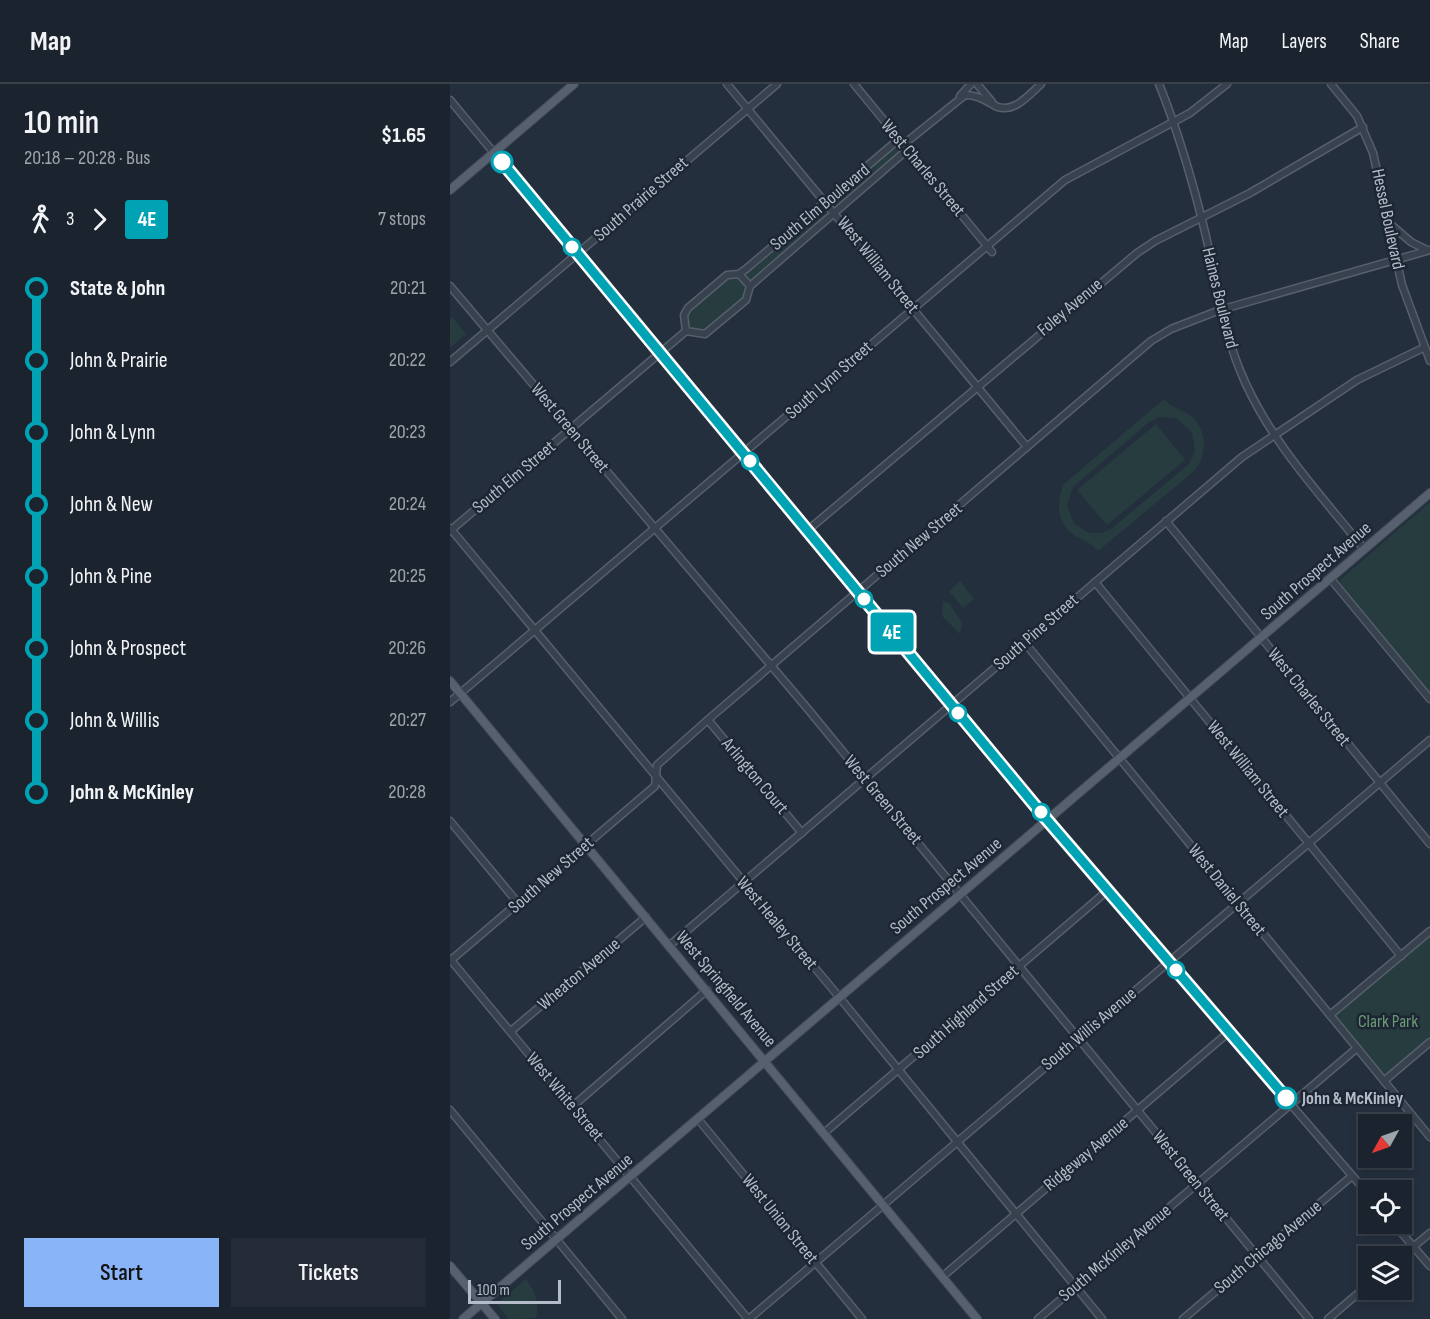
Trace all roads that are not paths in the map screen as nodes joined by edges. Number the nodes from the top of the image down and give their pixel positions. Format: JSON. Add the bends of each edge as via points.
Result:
{"nodes":[{"id":1,"x":574,"y":84,"type":"edge"},
{"id":2,"x":727,"y":84,"type":"edge"},
{"id":3,"x":777,"y":84,"type":"edge"},
{"id":4,"x":854,"y":84,"type":"edge"},
{"id":5,"x":971,"y":84,"type":"edge"},
{"id":6,"x":977,"y":84,"type":"edge"},
{"id":7,"x":1041,"y":84,"type":"edge"},
{"id":8,"x":1159,"y":84,"type":"edge"},
{"id":9,"x":1227,"y":84,"type":"edge"},
{"id":10,"x":1331,"y":84,"type":"edge"},
{"id":11,"x":450,"y":100,"type":"edge"},
{"id":12,"x":955,"y":101,"type":"junction"},
{"id":13,"x":995,"y":107,"type":"junction"},
{"id":14,"x":747,"y":109,"type":"junction"},
{"id":15,"x":1174,"y":122,"type":"junction"},
{"id":16,"x":1363,"y":127,"type":"junction"},
{"id":17,"x":904,"y":144,"type":"junction"},
{"id":18,"x":494,"y":153,"type":"junction"},
{"id":19,"x":450,"y":190,"type":"edge"},
{"id":20,"x":826,"y":202,"type":"junction"},
{"id":21,"x":834,"y":212,"type":"junction"},
{"id":22,"x":1201,"y":217,"type":"junction"},
{"id":23,"x":1389,"y":222,"type":"junction"},
{"id":24,"x":986,"y":244,"type":"junction"},
{"id":25,"x":1429,"y":250,"type":"edge"},
{"id":26,"x":992,"y":252,"type":"dead end"},
{"id":27,"x":578,"y":253,"type":"junction"},
{"id":28,"x":1396,"y":259,"type":"junction"},
{"id":29,"x":739,"y":274,"type":"junction"},
{"id":30,"x":450,"y":286,"type":"edge"},
{"id":31,"x":750,"y":286,"type":"junction"},
{"id":32,"x":913,"y":308,"type":"junction"},
{"id":33,"x":1220,"y":310,"type":"junction"},
{"id":34,"x":487,"y":330,"type":"junction"},
{"id":35,"x":686,"y":331,"type":"junction"},
{"id":36,"x":1423,"y":348,"type":"junction"},
{"id":37,"x":660,"y":353,"type":"junction"},
{"id":38,"x":1430,"y":361,"type":"edge"},
{"id":39,"x":450,"y":362,"type":"edge"},
{"id":40,"x":977,"y":386,"type":"junction"},
{"id":41,"x":570,"y":428,"type":"junction"},
{"id":42,"x":1274,"y":437,"type":"junction"},
{"id":43,"x":1027,"y":447,"type":"junction"},
{"id":44,"x":744,"y":453,"type":"junction"},
{"id":45,"x":1430,"y":493,"type":"edge"},
{"id":46,"x":1166,"y":521,"type":"junction"},
{"id":47,"x":655,"y":527,"type":"junction"},
{"id":48,"x":450,"y":530,"type":"edge"},
{"id":49,"x":808,"y":530,"type":"junction"},
{"id":50,"x":1364,"y":549,"type":"junction"},
{"id":51,"x":1330,"y":578,"type":"junction"},
{"id":52,"x":1095,"y":582,"type":"junction"},
{"id":53,"x":858,"y":592,"type":"junction"},
{"id":54,"x":535,"y":631,"type":"junction"},
{"id":55,"x":1261,"y":637,"type":"junction"},
{"id":56,"x":1025,"y":643,"type":"junction"},
{"id":57,"x":771,"y":665,"type":"junction"},
{"id":58,"x":450,"y":681,"type":"edge"},
{"id":59,"x":460,"y":693,"type":"junction"},
{"id":60,"x":1190,"y":698,"type":"junction"},
{"id":61,"x":1430,"y":699,"type":"edge"},
{"id":62,"x":450,"y":702,"type":"edge"},
{"id":63,"x":952,"y":705,"type":"junction"},
{"id":64,"x":708,"y":720,"type":"junction"},
{"id":65,"x":1430,"y":740,"type":"edge"},
{"id":66,"x":1120,"y":758,"type":"junction"},
{"id":67,"x":655,"y":777,"type":"junction"},
{"id":68,"x":865,"y":778,"type":"junction"},
{"id":69,"x":1380,"y":783,"type":"junction"},
{"id":70,"x":1047,"y":820,"type":"junction"},
{"id":71,"x":450,"y":821,"type":"edge"},
{"id":72,"x":802,"y":833,"type":"junction"},
{"id":73,"x":1309,"y":843,"type":"junction"},
{"id":74,"x":586,"y":844,"type":"junction"},
{"id":75,"x":1430,"y":844,"type":"edge"},
{"id":76,"x":744,"y":883,"type":"junction"},
{"id":77,"x":1107,"y":891,"type":"junction"},
{"id":78,"x":961,"y":894,"type":"junction"},
{"id":79,"x":519,"y":903,"type":"junction"},
{"id":80,"x":1238,"y":903,"type":"junction"},
{"id":81,"x":646,"y":917,"type":"junction"},
{"id":82,"x":1430,"y":931,"type":"edge"},
{"id":83,"x":670,"y":945,"type":"junction"},
{"id":84,"x":1401,"y":956,"type":"junction"},
{"id":85,"x":450,"y":960,"type":"edge"},
{"id":86,"x":1169,"y":962,"type":"junction"},
{"id":87,"x":1020,"y":966,"type":"junction"},
{"id":88,"x":707,"y":990,"type":"junction"},
{"id":89,"x":840,"y":997,"type":"junction"},
{"id":90,"x":1330,"y":1016,"type":"junction"},
{"id":91,"x":511,"y":1031,"type":"junction"},
{"id":92,"x":1229,"y":1032,"type":"junction"},
{"id":93,"x":1079,"y":1038,"type":"junction"},
{"id":94,"x":1430,"y":1042,"type":"edge"},
{"id":95,"x":1357,"y":1048,"type":"junction"},
{"id":96,"x":765,"y":1060,"type":"junction"},
{"id":97,"x":898,"y":1069,"type":"junction"},
{"id":98,"x":1384,"y":1081,"type":"junction"},
{"id":99,"x":1291,"y":1104,"type":"junction"},
{"id":100,"x":573,"y":1106,"type":"junction"},
{"id":101,"x":450,"y":1110,"type":"edge"},
{"id":102,"x":1138,"y":1110,"type":"junction"},
{"id":103,"x":698,"y":1119,"type":"junction"},
{"id":104,"x":824,"y":1133,"type":"junction"},
{"id":105,"x":1430,"y":1137,"type":"edge"},
{"id":106,"x":957,"y":1141,"type":"junction"},
{"id":107,"x":631,"y":1175,"type":"junction"},
{"id":108,"x":1352,"y":1176,"type":"junction"},
{"id":109,"x":1358,"y":1183,"type":"edge"},
{"id":110,"x":1198,"y":1184,"type":"junction"},
{"id":111,"x":883,"y":1204,"type":"junction"},
{"id":112,"x":1016,"y":1213,"type":"junction"},
{"id":113,"x":1430,"y":1233,"type":"edge"},
{"id":114,"x":1402,"y":1234,"type":"edge"},
{"id":115,"x":557,"y":1239,"type":"junction"},
{"id":116,"x":1413,"y":1247,"type":"junction"},
{"id":117,"x":1257,"y":1256,"type":"junction"},
{"id":118,"x":816,"y":1262,"type":"junction"},
{"id":119,"x":450,"y":1266,"type":"edge"},
{"id":120,"x":1430,"y":1266,"type":"edge"},
{"id":121,"x":942,"y":1277,"type":"junction"},
{"id":122,"x":1076,"y":1287,"type":"junction"},
{"id":123,"x":1358,"y":1294,"type":"edge"},
{"id":124,"x":482,"y":1303,"type":"junction"},
{"id":125,"x":463,"y":1319,"type":"edge"},
{"id":126,"x":495,"y":1319,"type":"edge"},
{"id":127,"x":622,"y":1319,"type":"edge"},
{"id":128,"x":749,"y":1319,"type":"edge"},
{"id":129,"x":862,"y":1319,"type":"edge"},
{"id":130,"x":976,"y":1319,"type":"edge"},
{"id":131,"x":1038,"y":1319,"type":"edge"},
{"id":132,"x":1102,"y":1319,"type":"edge"},
{"id":133,"x":1183,"y":1319,"type":"edge"},
{"id":134,"x":1309,"y":1319,"type":"edge"},
{"id":135,"x":1328,"y":1319,"type":"edge"}],
"edges":[{"from":1,"to":18,"type":"main road"},
{"from":2,"to":14,"type":"street","name":"West William Street"},
{"from":3,"to":14,"type":"street","name":"South Prairie Street"},
{"from":4,"to":17,"type":"street","name":"West Charles Street"},
{"from":5,"to":12,"type":"street","name":"South Elm Boulevard"},
{"from":6,"to":13,"type":"street"},
{"from":7,"to":13,"type":"street","via":[[1013,107]]},
{"from":8,"to":15,"type":"street","name":"Haines Boulevard"},
{"from":9,"to":15,"type":"street","name":"South Lynn Street"},
{"from":10,"to":16,"type":"street","name":"Hessel Boulevard"},
{"from":11,"to":18,"type":"street"},
{"from":12,"to":13,"type":"street","via":[[969,95]]},
{"from":12,"to":17,"type":"street","name":"South Elm Boulevard"},
{"from":14,"to":20,"type":"street","name":"West William Street"},
{"from":14,"to":27,"type":"street","name":"South Prairie Street"},
{"from":15,"to":22,"type":"street","name":"Haines Boulevard"},
{"from":15,"to":24,"type":"street","name":"South Lynn Street","via":[[1065,180]]},
{"from":16,"to":22,"type":"street","name":"Foley Avenue"},
{"from":16,"to":23,"type":"street","name":"Hessel Boulevard","via":[[1378,170]]},
{"from":17,"to":20,"type":"street","name":"South Elm Boulevard"},
{"from":17,"to":21,"type":"street","name":"South Elm Boulevard"},
{"from":17,"to":24,"type":"street","name":"West Charles Street"},
{"from":18,"to":19,"type":"main road"},
{"from":18,"to":27,"type":"street"},
{"from":20,"to":21,"type":"street","name":"West William Street"},
{"from":20,"to":29,"type":"street","name":"South Elm Boulevard"},
{"from":21,"to":31,"type":"street","name":"South Elm Boulevard"},
{"from":21,"to":32,"type":"street","name":"West William Street"},
{"from":22,"to":33,"type":"street","name":"Haines Boulevard"},
{"from":22,"to":40,"type":"street","name":"Foley Avenue","via":[[1155,241],[1118,267]]},
{"from":23,"to":25,"type":"street","via":[[1411,242]]},
{"from":23,"to":28,"type":"street","name":"Hessel Boulevard"},
{"from":24,"to":26,"type":"street","name":"West Charles Street"},
{"from":24,"to":32,"type":"street","name":"South Lynn Street"},
{"from":25,"to":28,"type":"street","name":"South New Street"},
{"from":27,"to":34,"type":"street","name":"South Prairie Street"},
{"from":27,"to":37,"type":"street"},
{"from":28,"to":33,"type":"street","name":"South New Street"},
{"from":28,"to":36,"type":"street","name":"Hessel Boulevard"},
{"from":29,"to":31,"type":"street"},
{"from":29,"to":35,"type":"street","name":"South Elm Boulevard","via":[[728,275],[688,308],[684,315]]},
{"from":30,"to":34,"type":"street","name":"West Green Street"},
{"from":31,"to":35,"type":"street","name":"South Elm Boulevard","via":[[746,300],[709,332],[701,335]]},
{"from":32,"to":40,"type":"street","name":"West William Street"},
{"from":32,"to":44,"type":"street","name":"South Lynn Street"},
{"from":33,"to":42,"type":"street","name":"Haines Boulevard","via":[[1244,382]]},
{"from":33,"to":43,"type":"street","name":"South New Street","via":[[1151,341]]},
{"from":34,"to":39,"type":"street","name":"South Prairie Street"},
{"from":34,"to":41,"type":"street","name":"West Green Street"},
{"from":35,"to":37,"type":"street"},
{"from":36,"to":38,"type":"street","name":"Hessel Boulevard"},
{"from":36,"to":42,"type":"street","name":"South Pine Street","via":[[1357,380]]},
{"from":37,"to":41,"type":"street","name":"South Elm Street"},
{"from":37,"to":44,"type":"street"},
{"from":40,"to":43,"type":"street","name":"West William Street"},
{"from":40,"to":49,"type":"street","name":"Foley Avenue"},
{"from":41,"to":47,"type":"street","name":"West Green Street"},
{"from":41,"to":48,"type":"street","name":"South Elm Street"},
{"from":42,"to":46,"type":"street","name":"South Pine Street","via":[[1250,451]]},
{"from":42,"to":50,"type":"street","name":"Haines Boulevard"},
{"from":43,"to":53,"type":"street","name":"South New Street"},
{"from":44,"to":47,"type":"street","name":"South Lynn Street"},
{"from":44,"to":49,"type":"street"},
{"from":45,"to":50,"type":"main road","name":"South Prospect Avenue"},
{"from":46,"to":52,"type":"street","name":"South Pine Street"},
{"from":46,"to":55,"type":"street","name":"West Charles Street"},
{"from":47,"to":54,"type":"street","name":"South Lynn Street"},
{"from":47,"to":57,"type":"street","name":"West Green Street"},
{"from":48,"to":54,"type":"street","name":"West Healey Street"},
{"from":49,"to":53,"type":"street"},
{"from":50,"to":51,"type":"main road","name":"South Prospect Avenue"},
{"from":51,"to":55,"type":"main road","name":"South Prospect Avenue"},
{"from":51,"to":61,"type":"street"},
{"from":52,"to":56,"type":"street","name":"South Pine Street"},
{"from":52,"to":60,"type":"street","name":"West William Street"},
{"from":53,"to":57,"type":"street","name":"South New Street"},
{"from":53,"to":63,"type":"street"},
{"from":54,"to":59,"type":"street","name":"South Lynn Street"},
{"from":54,"to":67,"type":"street","name":"West Healey Street"},
{"from":55,"to":60,"type":"main road","name":"South Prospect Avenue"},
{"from":55,"to":69,"type":"street","name":"West Charles Street"},
{"from":56,"to":63,"type":"street","name":"South Pine Street"},
{"from":56,"to":66,"type":"street","name":"West Daniel Street"},
{"from":57,"to":64,"type":"street","name":"South New Street"},
{"from":57,"to":68,"type":"street","name":"West Green Street"},
{"from":58,"to":59,"type":"main road","name":"West Springfield Avenue"},
{"from":59,"to":62,"type":"street","name":"South Lynn Street"},
{"from":59,"to":74,"type":"main road","name":"West Springfield Avenue"},
{"from":60,"to":66,"type":"main road","name":"South Prospect Avenue"},
{"from":60,"to":73,"type":"street","name":"West William Street"},
{"from":63,"to":68,"type":"street","name":"South Pine Street"},
{"from":63,"to":70,"type":"street"},
{"from":64,"to":67,"type":"street","name":"South New Street","via":[[657,765]]},
{"from":64,"to":72,"type":"street","name":"Arlington Court"},
{"from":65,"to":69,"type":"street","name":"South Willis Avenue"},
{"from":66,"to":70,"type":"main road","name":"South Prospect Avenue"},
{"from":66,"to":80,"type":"street","name":"West Daniel Street"},
{"from":67,"to":74,"type":"street","name":"South New Street","via":[[655,786]]},
{"from":67,"to":76,"type":"street","name":"West Healey Street"},
{"from":68,"to":72,"type":"street","name":"South Pine Street"},
{"from":68,"to":78,"type":"street","name":"West Green Street"},
{"from":69,"to":73,"type":"street","name":"South Willis Avenue"},
{"from":69,"to":75,"type":"street","name":"West Charles Street"},
{"from":70,"to":77,"type":"street"},
{"from":70,"to":78,"type":"main road","name":"South Prospect Avenue"},
{"from":71,"to":79,"type":"street"},
{"from":72,"to":76,"type":"street","name":"South Pine Street"},
{"from":73,"to":80,"type":"street","name":"South Willis Avenue"},
{"from":73,"to":84,"type":"street","name":"West William Street"},
{"from":74,"to":79,"type":"street","name":"South New Street"},
{"from":74,"to":81,"type":"main road","name":"West Springfield Avenue"},
{"from":76,"to":83,"type":"street","name":"South Pine Street"},
{"from":76,"to":89,"type":"street","name":"West Healey Street"},
{"from":77,"to":86,"type":"street"},
{"from":77,"to":87,"type":"street","name":"South Highland Street"},
{"from":78,"to":87,"type":"street","name":"West Green Street"},
{"from":78,"to":89,"type":"main road","name":"South Prospect Avenue"},
{"from":79,"to":85,"type":"street","name":"South New Street"},
{"from":80,"to":86,"type":"street","name":"South Willis Avenue"},
{"from":80,"to":90,"type":"street","name":"West Daniel Street"},
{"from":81,"to":83,"type":"main road","name":"West Springfield Avenue"},
{"from":81,"to":91,"type":"street","name":"Wheaton Avenue"},
{"from":82,"to":84,"type":"street"},
{"from":83,"to":88,"type":"main road","name":"West Springfield Avenue"},
{"from":84,"to":90,"type":"street"},
{"from":85,"to":91,"type":"street","name":"West White Street"},
{"from":86,"to":92,"type":"street"},
{"from":86,"to":93,"type":"street","name":"South Willis Avenue"},
{"from":87,"to":93,"type":"street","name":"West Green Street"},
{"from":87,"to":97,"type":"street","name":"South Highland Street"},
{"from":88,"to":96,"type":"main road","name":"West Springfield Avenue"},
{"from":88,"to":100,"type":"street"},
{"from":89,"to":96,"type":"main road","name":"South Prospect Avenue"},
{"from":89,"to":97,"type":"street","name":"West Healey Street"},
{"from":90,"to":95,"type":"street","name":"West Daniel Street"},
{"from":91,"to":100,"type":"street","name":"West White Street"},
{"from":92,"to":99,"type":"street"},
{"from":92,"to":102,"type":"street","name":"Ridgeway Avenue"},
{"from":93,"to":102,"type":"street","name":"West Green Street"},
{"from":93,"to":106,"type":"street","name":"South Willis Avenue"},
{"from":94,"to":98,"type":"street"},
{"from":95,"to":98,"type":"street","name":"West Daniel Street"},
{"from":95,"to":99,"type":"street","name":"South McKinley Avenue"},
{"from":96,"to":103,"type":"main road","name":"South Prospect Avenue"},
{"from":96,"to":104,"type":"main road","name":"West Springfield Avenue"},
{"from":97,"to":104,"type":"street","name":"South Highland Street"},
{"from":97,"to":106,"type":"street","name":"West Healey Street"},
{"from":98,"to":105,"type":"street","name":"West Daniel Street"},
{"from":99,"to":108,"type":"street"},
{"from":99,"to":110,"type":"street","name":"South McKinley Avenue"},
{"from":100,"to":107,"type":"street","name":"West White Street"},
{"from":101,"to":115,"type":"street"},
{"from":102,"to":110,"type":"street","name":"West Green Street"},
{"from":102,"to":112,"type":"street","name":"Ridgeway Avenue"},
{"from":103,"to":107,"type":"main road","name":"South Prospect Avenue"},
{"from":103,"to":118,"type":"street","name":"West Union Street"},
{"from":104,"to":111,"type":"main road","name":"West Springfield Avenue"},
{"from":106,"to":111,"type":"street","name":"South Willis Avenue"},
{"from":106,"to":112,"type":"street","name":"West Healey Street"},
{"from":107,"to":115,"type":"main road","name":"South Prospect Avenue"},
{"from":107,"to":128,"type":"street","name":"West White Street"},
{"from":108,"to":109,"type":"street"},
{"from":108,"to":117,"type":"street","name":"South Chicago Avenue"},
{"from":110,"to":117,"type":"street","name":"West Green Street"},
{"from":110,"to":122,"type":"street","name":"South McKinley Avenue"},
{"from":111,"to":118,"type":"street","name":"South Willis Avenue"},
{"from":111,"to":121,"type":"main road","name":"West Springfield Avenue"},
{"from":112,"to":121,"type":"street","name":"Ridgeway Avenue"},
{"from":112,"to":122,"type":"street","name":"West Healey Street"},
{"from":113,"to":116,"type":"street"},
{"from":114,"to":116,"type":"street"},
{"from":115,"to":124,"type":"main road","name":"South Prospect Avenue"},
{"from":115,"to":127,"type":"street"},
{"from":116,"to":120,"type":"street"},
{"from":117,"to":133,"type":"street","name":"South Chicago Avenue"},
{"from":117,"to":134,"type":"street","name":"West Green Street"},
{"from":118,"to":128,"type":"street","name":"South Willis Avenue"},
{"from":118,"to":129,"type":"street","name":"West Union Street"},
{"from":119,"to":124,"type":"main road"},
{"from":121,"to":130,"type":"main road","name":"West Springfield Avenue"},
{"from":122,"to":131,"type":"street","name":"South McKinley Avenue"},
{"from":122,"to":132,"type":"street","name":"West Healey Street"},
{"from":123,"to":135,"type":"street"},
{"from":124,"to":125,"type":"main road","name":"South Prospect Avenue"},
{"from":124,"to":126,"type":"main road"}]}
